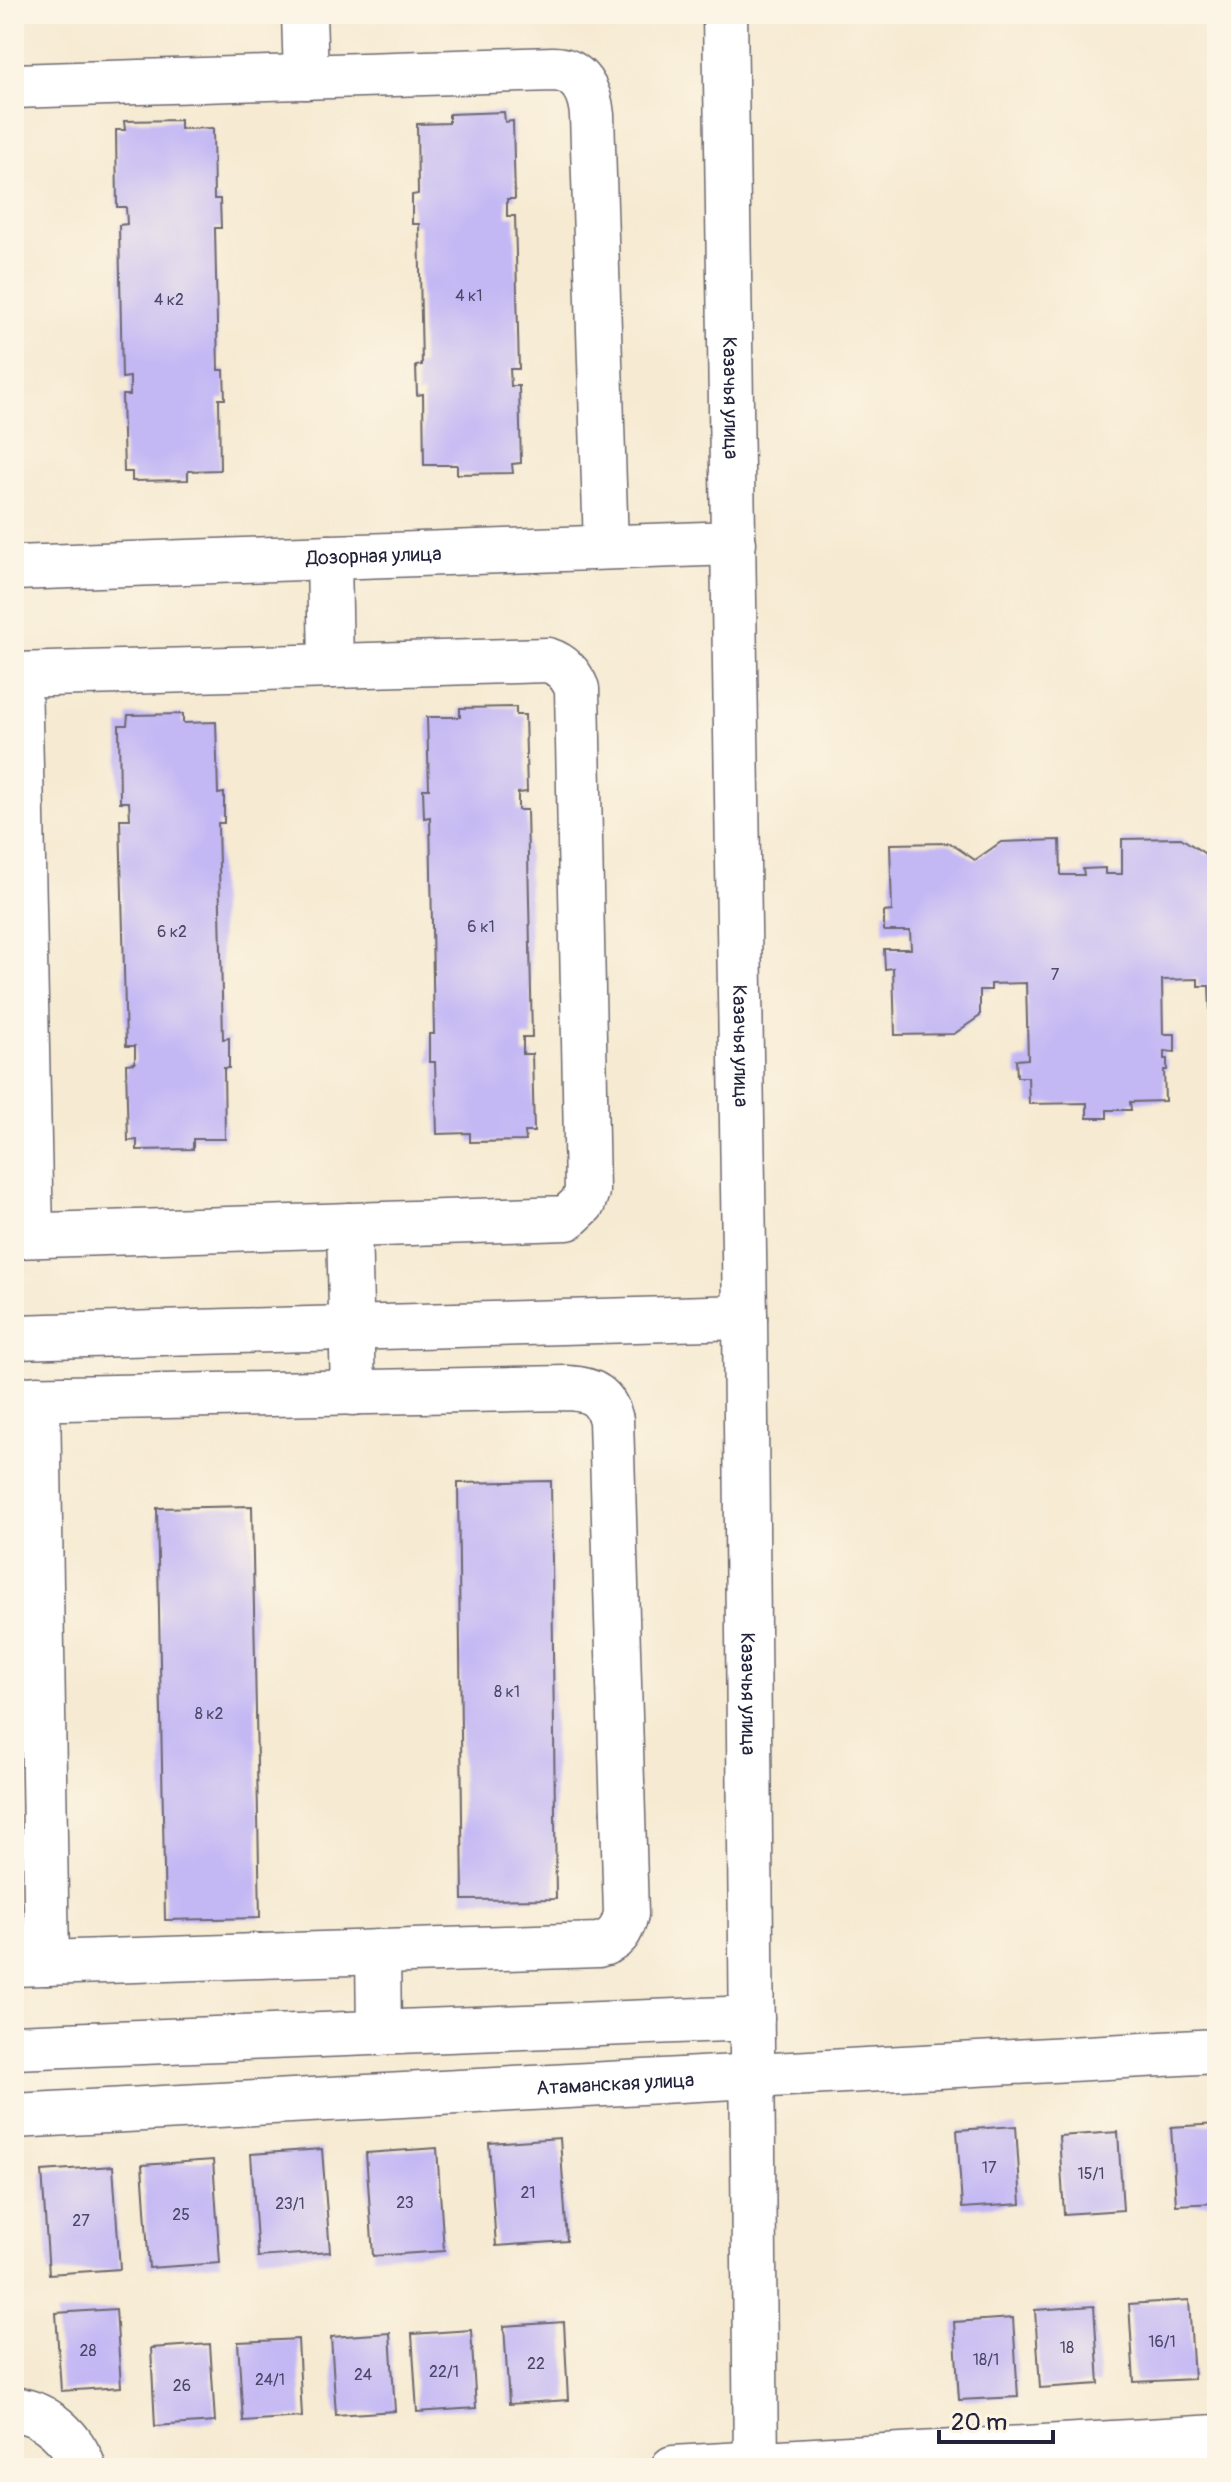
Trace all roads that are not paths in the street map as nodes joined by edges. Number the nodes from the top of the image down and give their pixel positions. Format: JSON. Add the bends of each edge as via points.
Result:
{"nodes":[{"id":1,"x":304,"y":14,"type":"edge"},
{"id":2,"x":725,"y":14,"type":"edge"},
{"id":3,"x":306,"y":77,"type":"junction"},
{"id":4,"x":14,"y":86,"type":"edge"},
{"id":5,"x":734,"y":543,"type":"junction"},
{"id":6,"x":606,"y":546,"type":"junction"},
{"id":7,"x":329,"y":557,"type":"junction"},
{"id":8,"x":14,"y":568,"type":"edge"},
{"id":9,"x":331,"y":666,"type":"junction"},
{"id":10,"x":16,"y":675,"type":"edge"},
{"id":11,"x":349,"y":1225,"type":"junction"},
{"id":12,"x":23,"y":1236,"type":"edge"},
{"id":13,"x":745,"y":1317,"type":"junction"},
{"id":14,"x":352,"y":1328,"type":"junction"},
{"id":15,"x":14,"y":1337,"type":"edge"},
{"id":16,"x":353,"y":1393,"type":"junction"},
{"id":17,"x":26,"y":1399,"type":"edge"},
{"id":18,"x":378,"y":1952,"type":"junction"},
{"id":19,"x":30,"y":1964,"type":"edge"},
{"id":20,"x":752,"y":2018,"type":"junction"},
{"id":21,"x":379,"y":2033,"type":"junction"},
{"id":22,"x":14,"y":2047,"type":"edge"},
{"id":23,"x":1217,"y":2051,"type":"edge"},
{"id":24,"x":752,"y":2077,"type":"junction"},
{"id":25,"x":14,"y":2116,"type":"edge"},
{"id":26,"x":14,"y":2409,"type":"edge"},
{"id":27,"x":1217,"y":2437,"type":"edge"},
{"id":28,"x":756,"y":2466,"type":"edge"},
{"id":29,"x":84,"y":2468,"type":"edge"},
{"id":30,"x":673,"y":2468,"type":"edge"}],
"edges":[{"from":1,"to":3,"type":"street"},
{"from":2,"to":5,"type":"street","name":"Казачья улица"},
{"from":3,"to":4,"type":"street"},
{"from":3,"to":6,"type":"street","via":[[565,69],[584,85],[592,115]]},
{"from":5,"to":6,"type":"street","name":"Дозорная улица"},
{"from":5,"to":13,"type":"street","name":"Казачья улица"},
{"from":6,"to":7,"type":"street","name":"Дозорная улица"},
{"from":7,"to":8,"type":"street","name":"Дозорная улица"},
{"from":7,"to":9,"type":"street"},
{"from":9,"to":10,"type":"street"},
{"from":9,"to":11,"type":"street","via":[[548,660],[566,669],[577,689],[587,1191],[583,1203],[567,1218]]},
{"from":10,"to":12,"type":"street"},
{"from":11,"to":12,"type":"street"},
{"from":11,"to":14,"type":"street"},
{"from":13,"to":14,"type":"street"},
{"from":13,"to":20,"type":"street","name":"Казачья улица"},
{"from":14,"to":15,"type":"street"},
{"from":14,"to":16,"type":"street"},
{"from":16,"to":17,"type":"street"},
{"from":16,"to":18,"type":"street","via":[[584,1388],[598,1394],[611,1420],[626,1914],[622,1928],[613,1940],[598,1945]]},
{"from":17,"to":19,"type":"street"},
{"from":18,"to":19,"type":"street"},
{"from":18,"to":21,"type":"street"},
{"from":20,"to":21,"type":"street"},
{"from":20,"to":24,"type":"street","name":"Казачья улица"},
{"from":21,"to":22,"type":"street"},
{"from":23,"to":24,"type":"street","name":"Атаманская улица"},
{"from":24,"to":25,"type":"street","name":"Атаманская улица"},
{"from":24,"to":28,"type":"street","name":"Казачья улица"},
{"from":26,"to":29,"type":"street","via":[[49,2422],[70,2441]]},
{"from":27,"to":28,"type":"street"},
{"from":28,"to":30,"type":"street"}]}
